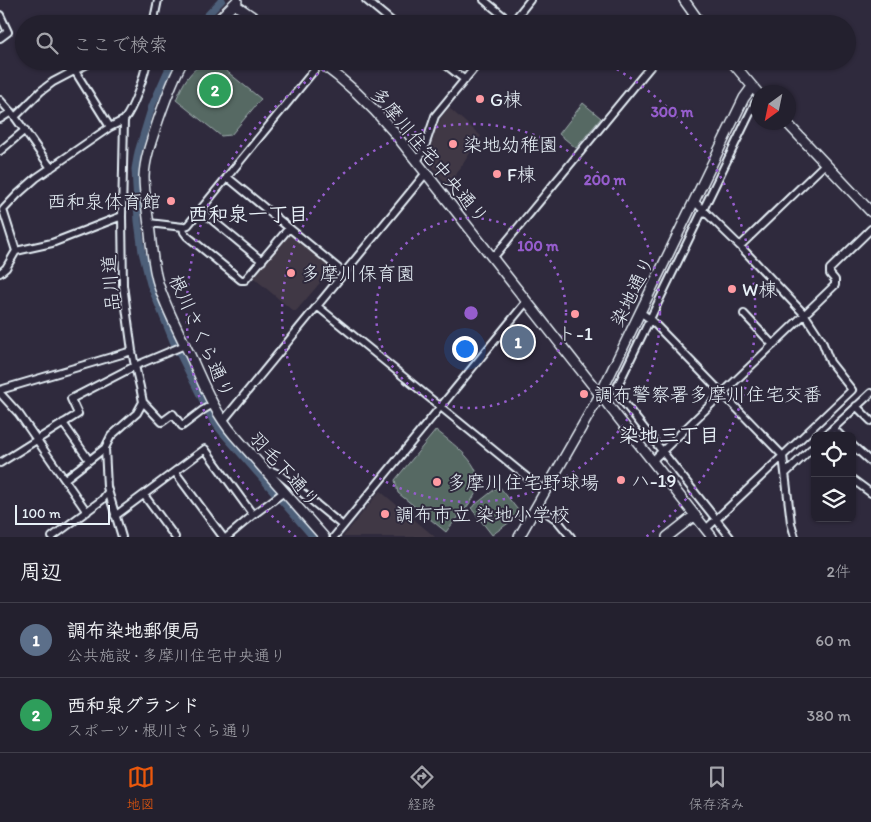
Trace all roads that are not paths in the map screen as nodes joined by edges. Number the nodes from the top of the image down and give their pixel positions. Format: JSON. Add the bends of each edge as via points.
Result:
{"nodes":[{"id":1,"x":158,"y":0,"type":"edge"},
{"id":2,"x":366,"y":0,"type":"edge"},
{"id":3,"x":484,"y":0,"type":"edge"},
{"id":4,"x":530,"y":0,"type":"edge"},
{"id":5,"x":684,"y":0,"type":"edge"},
{"id":6,"x":236,"y":2,"type":"edge"},
{"id":7,"x":694,"y":14,"type":"edge"},
{"id":8,"x":0,"y":15,"type":"edge"},
{"id":9,"x":154,"y":15,"type":"edge"},
{"id":10,"x":223,"y":15,"type":"edge"},
{"id":11,"x":252,"y":15,"type":"edge"},
{"id":12,"x":384,"y":15,"type":"edge"},
{"id":13,"x":502,"y":15,"type":"edge"},
{"id":14,"x":518,"y":15,"type":"edge"},
{"id":15,"x":0,"y":38,"type":"edge"},
{"id":16,"x":144,"y":70,"type":"edge"},
{"id":17,"x":179,"y":70,"type":"edge"},
{"id":18,"x":313,"y":70,"type":"edge"},
{"id":19,"x":330,"y":70,"type":"edge"},
{"id":20,"x":452,"y":70,"type":"edge"},
{"id":21,"x":473,"y":70,"type":"edge"},
{"id":22,"x":648,"y":70,"type":"edge"},
{"id":23,"x":739,"y":70,"type":"edge"},
{"id":24,"x":75,"y":71,"type":"joint"},
{"id":25,"x":465,"y":80,"type":"junction"},
{"id":26,"x":752,"y":85,"type":"edge"},
{"id":27,"x":751,"y":93,"type":"edge"},
{"id":28,"x":0,"y":100,"type":"edge"},
{"id":29,"x":751,"y":111,"type":"edge"},
{"id":30,"x":13,"y":114,"type":"junction"},
{"id":31,"x":0,"y":119,"type":"edge"},
{"id":32,"x":124,"y":120,"type":"junction"},
{"id":33,"x":110,"y":127,"type":"junction"},
{"id":34,"x":25,"y":130,"type":"junction"},
{"id":35,"x":793,"y":130,"type":"edge"},
{"id":36,"x":0,"y":151,"type":"edge"},
{"id":37,"x":417,"y":161,"type":"junction"},
{"id":38,"x":825,"y":164,"type":"junction"},
{"id":39,"x":51,"y":168,"type":"junction"},
{"id":40,"x":426,"y":173,"type":"junction"},
{"id":41,"x":227,"y":177,"type":"junction"},
{"id":42,"x":694,"y":201,"type":"junction"},
{"id":43,"x":200,"y":210,"type":"junction"},
{"id":44,"x":704,"y":210,"type":"junction"},
{"id":45,"x":871,"y":212,"type":"edge"},
{"id":46,"x":122,"y":216,"type":"junction"},
{"id":47,"x":148,"y":223,"type":"junction"},
{"id":48,"x":183,"y":227,"type":"junction"},
{"id":49,"x":288,"y":228,"type":"junction"},
{"id":50,"x":871,"y":229,"type":"edge"},
{"id":51,"x":740,"y":246,"type":"junction"},
{"id":52,"x":16,"y":251,"type":"junction"},
{"id":53,"x":493,"y":258,"type":"junction"},
{"id":54,"x":262,"y":261,"type":"junction"},
{"id":55,"x":344,"y":273,"type":"junction"},
{"id":56,"x":0,"y":274,"type":"edge"},
{"id":57,"x":526,"y":301,"type":"junction"},
{"id":58,"x":317,"y":306,"type":"junction"},
{"id":59,"x":640,"y":312,"type":"junction"},
{"id":60,"x":744,"y":314,"type":"dead end"},
{"id":61,"x":805,"y":315,"type":"junction"},
{"id":62,"x":650,"y":319,"type":"junction"},
{"id":63,"x":773,"y":345,"type":"junction"},
{"id":64,"x":183,"y":346,"type":"junction"},
{"id":65,"x":132,"y":351,"type":"junction"},
{"id":66,"x":135,"y":366,"type":"junction"},
{"id":67,"x":0,"y":391,"type":"edge"},
{"id":68,"x":723,"y":393,"type":"junction"},
{"id":69,"x":871,"y":393,"type":"edge"},
{"id":70,"x":600,"y":395,"type":"junction"},
{"id":71,"x":143,"y":402,"type":"junction"},
{"id":72,"x":211,"y":405,"type":"junction"},
{"id":73,"x":441,"y":406,"type":"junction"},
{"id":74,"x":856,"y":406,"type":"junction"},
{"id":75,"x":223,"y":421,"type":"junction"},
{"id":76,"x":871,"y":421,"type":"edge"},
{"id":77,"x":63,"y":423,"type":"junction"},
{"id":78,"x":833,"y":428,"type":"junction"},
{"id":79,"x":829,"y":432,"type":"edge"},
{"id":80,"x":837,"y":432,"type":"edge"},
{"id":81,"x":37,"y":440,"type":"junction"},
{"id":82,"x":106,"y":448,"type":"junction"},
{"id":83,"x":856,"y":449,"type":"edge"},
{"id":84,"x":663,"y":451,"type":"junction"},
{"id":85,"x":811,"y":451,"type":"edge"},
{"id":86,"x":783,"y":456,"type":"junction"},
{"id":87,"x":89,"y":460,"type":"junction"},
{"id":88,"x":652,"y":461,"type":"junction"},
{"id":89,"x":871,"y":462,"type":"edge"},
{"id":90,"x":0,"y":463,"type":"edge"},
{"id":91,"x":175,"y":472,"type":"junction"},
{"id":92,"x":268,"y":473,"type":"junction"},
{"id":93,"x":786,"y":473,"type":"junction"},
{"id":94,"x":65,"y":479,"type":"junction"},
{"id":95,"x":856,"y":482,"type":"edge"},
{"id":96,"x":108,"y":492,"type":"junction"},
{"id":97,"x":545,"y":492,"type":"junction"},
{"id":98,"x":871,"y":493,"type":"edge"},
{"id":99,"x":144,"y":494,"type":"junction"},
{"id":100,"x":280,"y":496,"type":"junction"},
{"id":101,"x":537,"y":506,"type":"junction"},
{"id":102,"x":87,"y":512,"type":"junction"},
{"id":103,"x":253,"y":515,"type":"junction"},
{"id":104,"x":695,"y":515,"type":"junction"},
{"id":105,"x":114,"y":516,"type":"junction"},
{"id":106,"x":716,"y":519,"type":"junction"},
{"id":107,"x":343,"y":526,"type":"junction"},
{"id":108,"x":706,"y":529,"type":"junction"},
{"id":109,"x":52,"y":537,"type":"edge"},
{"id":110,"x":122,"y":537,"type":"edge"},
{"id":111,"x":175,"y":537,"type":"edge"},
{"id":112,"x":223,"y":537,"type":"edge"},
{"id":113,"x":227,"y":537,"type":"edge"},
{"id":114,"x":324,"y":537,"type":"edge"},
{"id":115,"x":334,"y":537,"type":"edge"},
{"id":116,"x":519,"y":537,"type":"edge"},
{"id":117,"x":571,"y":537,"type":"edge"},
{"id":118,"x":667,"y":537,"type":"edge"},
{"id":119,"x":712,"y":537,"type":"edge"},
{"id":120,"x":730,"y":537,"type":"edge"},
{"id":121,"x":795,"y":537,"type":"edge"}],
"edges":[{"from":1,"to":9,"type":"street"},
{"from":2,"to":12,"type":"street"},
{"from":3,"to":13,"type":"street"},
{"from":4,"to":14,"type":"street"},
{"from":5,"to":7,"type":"street"},
{"from":6,"to":10,"type":"street"},
{"from":6,"to":11,"type":"street"},
{"from":8,"to":15,"type":"street","via":[[8,32]]},
{"from":16,"to":32,"type":"street","name":"品川道"},
{"from":17,"to":47,"type":"street","name":"根川さくら通り","via":[[147,157],[144,175]]},
{"from":18,"to":41,"type":"street"},
{"from":19,"to":37,"type":"street","name":"多摩川住宅中央通り","via":[[367,102]]},
{"from":20,"to":25,"type":"street"},
{"from":21,"to":25,"type":"street"},
{"from":22,"to":53,"type":"street"},
{"from":23,"to":26,"type":"street","name":"染地通り"},
{"from":24,"to":30,"type":"street","via":[[53,82]]},
{"from":24,"to":33,"type":"street"},
{"from":25,"to":37,"type":"street","via":[[435,116],[424,152]]},
{"from":27,"to":42,"type":"street","name":"染地通り","via":[[744,98]]},
{"from":28,"to":30,"type":"street"},
{"from":29,"to":44,"type":"street"},
{"from":30,"to":31,"type":"street"},
{"from":30,"to":34,"type":"street"},
{"from":32,"to":33,"type":"street"},
{"from":32,"to":46,"type":"street","name":"品川道"},
{"from":33,"to":39,"type":"street"},
{"from":34,"to":36,"type":"street"},
{"from":34,"to":39,"type":"street"},
{"from":35,"to":38,"type":"street"},
{"from":37,"to":40,"type":"street","name":"多摩川住宅中央通り"},
{"from":38,"to":45,"type":"street"},
{"from":38,"to":51,"type":"street"},
{"from":39,"to":52,"type":"street","via":[[3,210]]},
{"from":40,"to":53,"type":"street","name":"多摩川住宅中央通り"},
{"from":40,"to":55,"type":"street"},
{"from":41,"to":43,"type":"street"},
{"from":41,"to":49,"type":"street"},
{"from":42,"to":44,"type":"street"},
{"from":42,"to":59,"type":"street","name":"染地通り"},
{"from":43,"to":48,"type":"street"},
{"from":43,"to":54,"type":"street"},
{"from":44,"to":51,"type":"street"},
{"from":44,"to":62,"type":"street"},
{"from":46,"to":52,"type":"street","via":[[52,242]]},
{"from":46,"to":65,"type":"street","name":"品川道","via":[[123,285]]},
{"from":47,"to":48,"type":"street"},
{"from":47,"to":64,"type":"street","name":"根川さくら通り","via":[[158,284]]},
{"from":48,"to":54,"type":"street","via":[[186,236],[241,280],[245,280]]},
{"from":49,"to":54,"type":"street"},
{"from":49,"to":55,"type":"street"},
{"from":50,"to":61,"type":"street","via":[[830,269],[835,285]]},
{"from":51,"to":61,"type":"street"},
{"from":52,"to":56,"type":"street"},
{"from":53,"to":57,"type":"street","name":"多摩川住宅中央通り"},
{"from":55,"to":58,"type":"street"},
{"from":57,"to":70,"type":"street","name":"多摩川住宅中央通り"},
{"from":57,"to":73,"type":"street"},
{"from":58,"to":73,"type":"street"},
{"from":58,"to":75,"type":"street"},
{"from":59,"to":62,"type":"street"},
{"from":59,"to":70,"type":"street","name":"染地通り"},
{"from":60,"to":63,"type":"street"},
{"from":61,"to":63,"type":"street"},
{"from":61,"to":86,"type":"street","via":[[822,340],[830,362],[852,390]]},
{"from":62,"to":68,"type":"street"},
{"from":62,"to":84,"type":"street","via":[[616,392]]},
{"from":63,"to":68,"type":"street"},
{"from":64,"to":66,"type":"street"},
{"from":64,"to":72,"type":"street","name":"根川さくら通り"},
{"from":65,"to":66,"type":"street","name":"品川道"},
{"from":65,"to":67,"type":"street"},
{"from":66,"to":71,"type":"street","name":"品川道"},
{"from":66,"to":77,"type":"street","via":[[72,399],[78,414]]},
{"from":67,"to":81,"type":"street"},
{"from":68,"to":84,"type":"street"},
{"from":68,"to":86,"type":"street"},
{"from":69,"to":74,"type":"street"},
{"from":70,"to":88,"type":"street","name":"多摩川住宅中央通り"},
{"from":70,"to":97,"type":"street","name":"染地通り"},
{"from":71,"to":72,"type":"street","via":[[162,422],[173,414],[182,426]]},
{"from":71,"to":82,"type":"street","via":[[137,413],[111,436]]},
{"from":72,"to":75,"type":"street","name":"根川さくら通り"},
{"from":73,"to":97,"type":"street"},
{"from":73,"to":107,"type":"street"},
{"from":74,"to":76,"type":"street"},
{"from":74,"to":78,"type":"street"},
{"from":75,"to":92,"type":"street","name":"羽毛下通り"},
{"from":77,"to":81,"type":"street"},
{"from":77,"to":87,"type":"street"},
{"from":78,"to":79,"type":"street"},
{"from":78,"to":80,"type":"street"},
{"from":81,"to":90,"type":"street"},
{"from":81,"to":94,"type":"street"},
{"from":82,"to":87,"type":"street"},
{"from":82,"to":96,"type":"street"},
{"from":83,"to":89,"type":"street"},
{"from":84,"to":88,"type":"street"},
{"from":84,"to":106,"type":"street"},
{"from":85,"to":93,"type":"street"},
{"from":86,"to":93,"type":"street"},
{"from":86,"to":106,"type":"street"},
{"from":87,"to":94,"type":"street"},
{"from":88,"to":104,"type":"street","name":"多摩川住宅中央通り"},
{"from":91,"to":99,"type":"street"},
{"from":91,"to":103,"type":"street","via":[[205,449]]},
{"from":91,"to":112,"type":"street"},
{"from":92,"to":100,"type":"street","name":"羽毛下通り"},
{"from":92,"to":107,"type":"street","via":[[279,474]]},
{"from":93,"to":121,"type":"street"},
{"from":94,"to":102,"type":"street"},
{"from":95,"to":98,"type":"street"},
{"from":96,"to":102,"type":"street"},
{"from":96,"to":105,"type":"street"},
{"from":97,"to":101,"type":"street","name":"染地通り"},
{"from":99,"to":105,"type":"street"},
{"from":99,"to":111,"type":"street"},
{"from":100,"to":103,"type":"street"},
{"from":100,"to":114,"type":"street","name":"羽毛下通り"},
{"from":101,"to":116,"type":"street","name":"染地通り"},
{"from":101,"to":117,"type":"street","via":[[557,520]]},
{"from":102,"to":109,"type":"street"},
{"from":103,"to":113,"type":"street"},
{"from":104,"to":108,"type":"street","name":"多摩川住宅中央通り"},
{"from":104,"to":118,"type":"street"},
{"from":105,"to":110,"type":"street"},
{"from":106,"to":108,"type":"street"},
{"from":106,"to":120,"type":"street"},
{"from":107,"to":115,"type":"street"},
{"from":108,"to":119,"type":"street","name":"多摩川住宅中央通り"}]}
